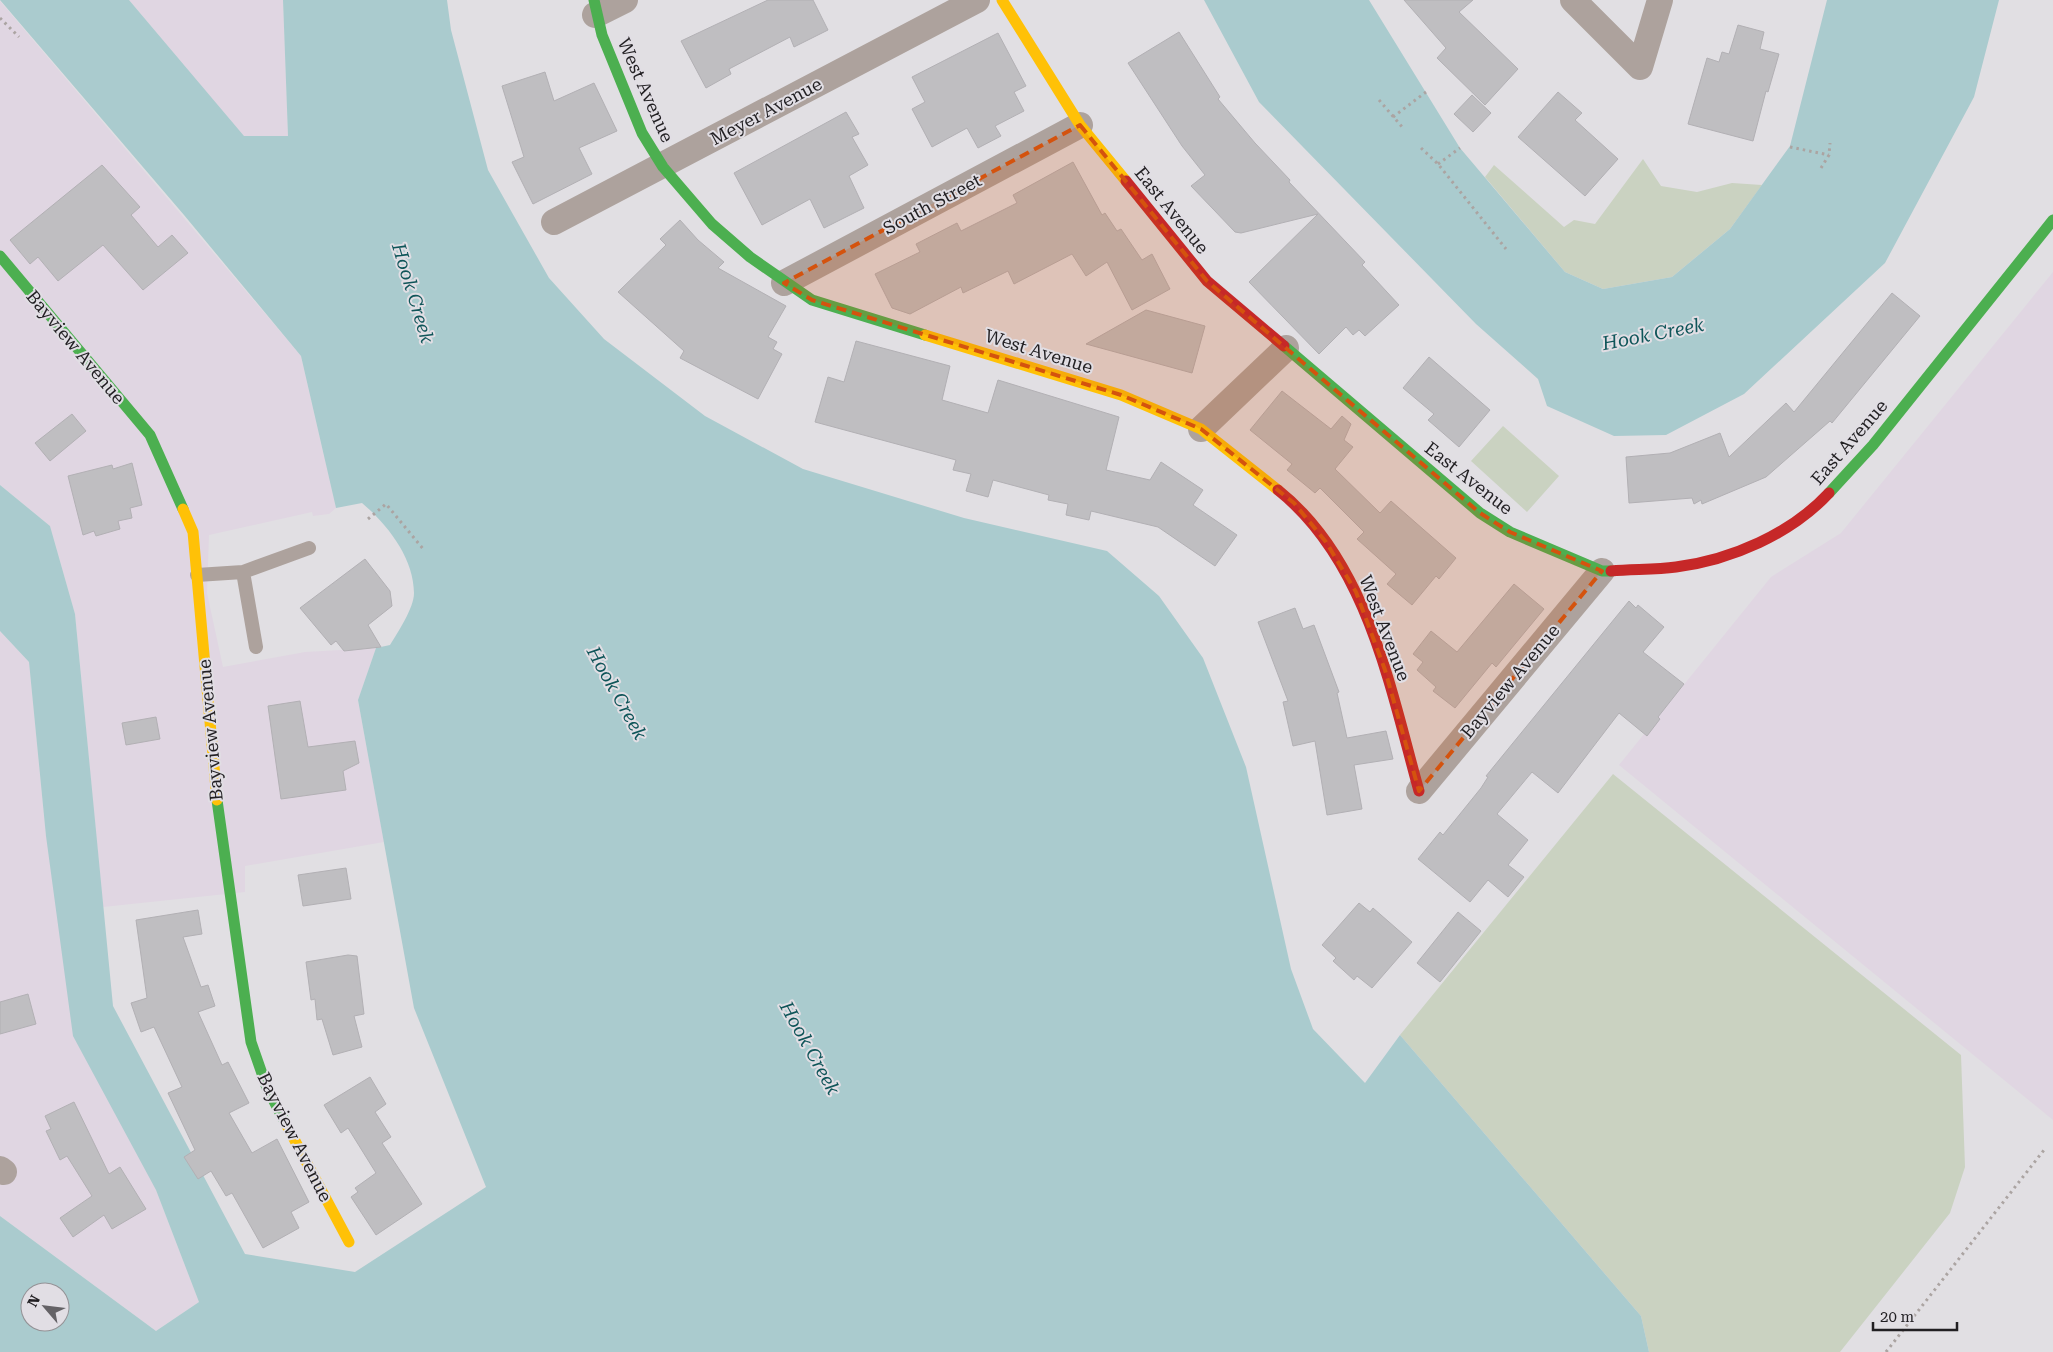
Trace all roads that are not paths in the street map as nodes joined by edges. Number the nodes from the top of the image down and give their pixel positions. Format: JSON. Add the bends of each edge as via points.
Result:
{"nodes":[{"id":1,"x":625,"y":0,"type":"edge"},
{"id":2,"x":977,"y":0,"type":"edge"},
{"id":3,"x":1002,"y":0,"type":"edge"},
{"id":4,"x":1573,"y":0,"type":"edge"},
{"id":5,"x":1660,"y":0,"type":"edge"},
{"id":6,"x":594,"y":8,"type":"edge"},
{"id":7,"x":1080,"y":125,"type":"junction"},
{"id":8,"x":662,"y":166,"type":"junction"},
{"id":9,"x":2053,"y":220,"type":"edge"},
{"id":10,"x":554,"y":222,"type":"dead end"},
{"id":11,"x":0,"y":256,"type":"edge"},
{"id":12,"x":784,"y":283,"type":"junction"},
{"id":13,"x":1286,"y":348,"type":"junction"},
{"id":14,"x":1201,"y":429,"type":"junction"},
{"id":15,"x":309,"y":548,"type":"dead end"},
{"id":16,"x":1602,"y":570,"type":"junction"},
{"id":17,"x":243,"y":572,"type":"junction"},
{"id":18,"x":197,"y":574,"type":"junction"},
{"id":19,"x":256,"y":647,"type":"dead end"},
{"id":20,"x":1418,"y":791,"type":"joint"},
{"id":21,"x":349,"y":1242,"type":"dead end"}],
"edges":[{"from":1,"to":6,"type":"street"},
{"from":2,"to":8,"type":"street","name":"Meyer Avenue"},
{"from":3,"to":7,"type":"street","name":"East Avenue"},
{"from":4,"to":5,"type":"street","via":[[1640,67]]},
{"from":6,"to":8,"type":"street","name":"West Avenue","via":[[626,98]]},
{"from":7,"to":12,"type":"street","name":"South Street"},
{"from":7,"to":13,"type":"street","name":"East Avenue","via":[[1206,281]]},
{"from":8,"to":10,"type":"street","name":"Meyer Avenue"},
{"from":8,"to":12,"type":"street","name":"West Avenue","via":[[704,218]]},
{"from":9,"to":16,"type":"street","name":"East Avenue","via":[[1873,445],[1818,505],[1781,531],[1735,553],[1678,567]]},
{"from":11,"to":18,"type":"street","name":"Bayview Avenue","via":[[150,435],[193,532]]},
{"from":12,"to":14,"type":"street","name":"West Avenue","via":[[812,300],[1121,395]]},
{"from":13,"to":14,"type":"street"},
{"from":13,"to":16,"type":"street","name":"East Avenue","via":[[1480,513],[1510,532]]},
{"from":14,"to":20,"type":"street","name":"West Avenue","via":[[1294,504],[1326,542],[1356,592],[1385,670]]},
{"from":15,"to":17,"type":"lane"},
{"from":16,"to":20,"type":"street","name":"Bayview Avenue"},
{"from":17,"to":18,"type":"lane"},
{"from":17,"to":19,"type":"lane"},
{"from":18,"to":21,"type":"street","name":"Bayview Avenue","via":[[213,775],[251,1042],[267,1088]]}]}
